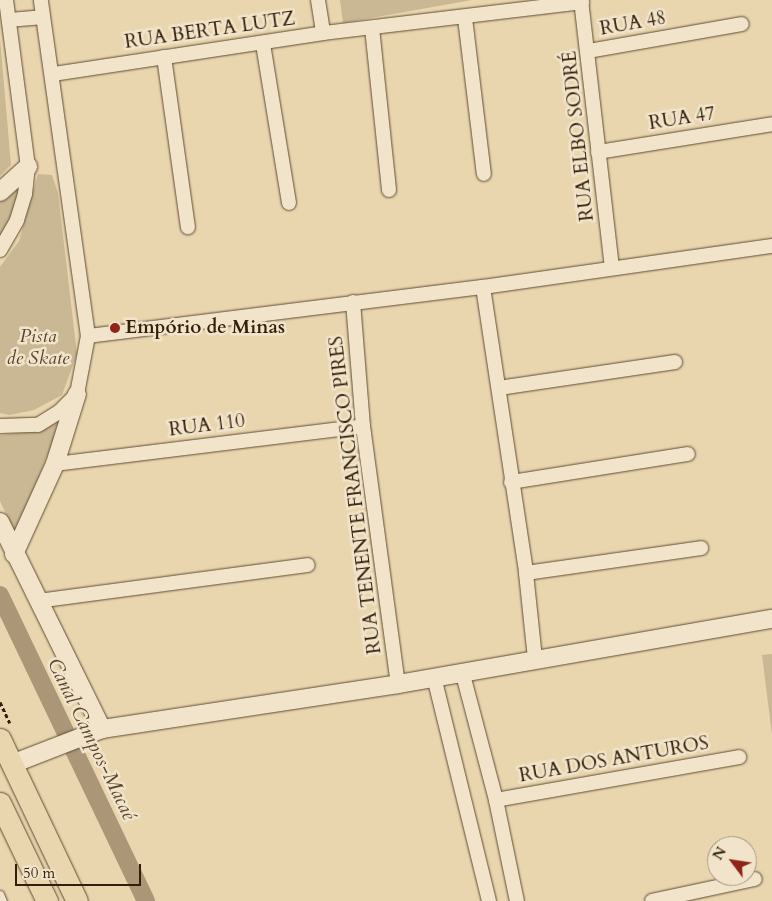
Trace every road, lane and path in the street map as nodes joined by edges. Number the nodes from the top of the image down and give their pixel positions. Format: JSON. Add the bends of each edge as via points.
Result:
{"nodes":[{"id":1,"x":6,"y":0,"type":"edge"},
{"id":2,"x":41,"y":0,"type":"edge"},
{"id":3,"x":318,"y":0,"type":"edge"},
{"id":4,"x":582,"y":1,"type":"edge"},
{"id":5,"x":43,"y":17,"type":"junction"},
{"id":6,"x":466,"y":18,"type":"junction"},
{"id":7,"x":9,"y":20,"type":"junction"},
{"id":8,"x":742,"y":24,"type":"dead end"},
{"id":9,"x":372,"y":28,"type":"junction"},
{"id":10,"x":323,"y":33,"type":"junction"},
{"id":11,"x":263,"y":44,"type":"junction"},
{"id":12,"x":589,"y":50,"type":"junction"},
{"id":13,"x":164,"y":57,"type":"junction"},
{"id":14,"x":53,"y":74,"type":"junction"},
{"id":15,"x":772,"y":124,"type":"edge"},
{"id":16,"x":598,"y":152,"type":"junction"},
{"id":17,"x":28,"y":167,"type":"junction"},
{"id":18,"x":484,"y":174,"type":"dead end"},
{"id":19,"x":389,"y":190,"type":"dead end"},
{"id":20,"x":0,"y":192,"type":"edge"},
{"id":21,"x":288,"y":203,"type":"dead end"},
{"id":22,"x":188,"y":227,"type":"dead end"},
{"id":23,"x":772,"y":246,"type":"edge"},
{"id":24,"x":0,"y":250,"type":"edge"},
{"id":25,"x":612,"y":267,"type":"junction"},
{"id":26,"x":483,"y":287,"type":"junction"},
{"id":27,"x":353,"y":302,"type":"junction"},
{"id":28,"x":88,"y":336,"type":"junction"},
{"id":29,"x":675,"y":362,"type":"dead end"},
{"id":30,"x":499,"y":388,"type":"junction"},
{"id":31,"x":77,"y":394,"type":"junction"},
{"id":32,"x":0,"y":426,"type":"edge"},
{"id":33,"x":363,"y":426,"type":"junction"},
{"id":34,"x":688,"y":454,"type":"dead end"},
{"id":35,"x":55,"y":464,"type":"junction"},
{"id":36,"x":511,"y":482,"type":"junction"},
{"id":37,"x":0,"y":522,"type":"edge"},
{"id":38,"x":701,"y":548,"type":"dead end"},
{"id":39,"x":14,"y":554,"type":"junction"},
{"id":40,"x":308,"y":565,"type":"dead end"},
{"id":41,"x":526,"y":573,"type":"junction"},
{"id":42,"x":38,"y":601,"type":"junction"},
{"id":43,"x":772,"y":618,"type":"edge"},
{"id":44,"x":535,"y":658,"type":"junction"},
{"id":45,"x":462,"y":671,"type":"junction"},
{"id":46,"x":434,"y":676,"type":"junction"},
{"id":47,"x":398,"y":684,"type":"junction"},
{"id":48,"x":96,"y":731,"type":"junction"},
{"id":49,"x":0,"y":739,"type":"edge"},
{"id":50,"x":739,"y":757,"type":"dead end"},
{"id":51,"x":19,"y":761,"type":"junction"},
{"id":52,"x":496,"y":800,"type":"junction"},
{"id":53,"x":0,"y":803,"type":"edge"},
{"id":54,"x":722,"y":886,"type":"edge"},
{"id":55,"x":0,"y":894,"type":"edge"},
{"id":56,"x":3,"y":901,"type":"edge"},
{"id":57,"x":47,"y":901,"type":"edge"},
{"id":58,"x":78,"y":901,"type":"edge"},
{"id":59,"x":489,"y":901,"type":"edge"},
{"id":60,"x":517,"y":901,"type":"edge"},
{"id":61,"x":652,"y":901,"type":"edge"}],
"edges":[{"from":1,"to":7,"type":"street"},
{"from":2,"to":5,"type":"street"},
{"from":3,"to":10,"type":"street"},
{"from":4,"to":6,"type":"street","name":"RUA BERTA LUTZ"},
{"from":4,"to":12,"type":"street","name":"RUA ELBO SODRÉ"},
{"from":5,"to":7,"type":"street"},
{"from":5,"to":14,"type":"street"},
{"from":6,"to":9,"type":"street","name":"RUA BERTA LUTZ"},
{"from":6,"to":18,"type":"street"},
{"from":7,"to":17,"type":"street"},
{"from":8,"to":12,"type":"street","name":"RUA 48"},
{"from":9,"to":10,"type":"street","name":"RUA BERTA LUTZ"},
{"from":9,"to":19,"type":"street"},
{"from":10,"to":11,"type":"street","name":"RUA BERTA LUTZ"},
{"from":11,"to":13,"type":"street","name":"RUA BERTA LUTZ"},
{"from":11,"to":21,"type":"street"},
{"from":12,"to":16,"type":"street","name":"RUA ELBO SODRÉ"},
{"from":13,"to":14,"type":"street","name":"RUA BERTA LUTZ"},
{"from":13,"to":22,"type":"street"},
{"from":14,"to":28,"type":"street"},
{"from":15,"to":16,"type":"street","name":"RUA 47"},
{"from":16,"to":25,"type":"street","name":"RUA ELBO SODRÉ"},
{"from":17,"to":20,"type":"street"},
{"from":17,"to":24,"type":"street","via":[[25,194],[17,220]]},
{"from":23,"to":25,"type":"street"},
{"from":25,"to":26,"type":"street"},
{"from":26,"to":27,"type":"street"},
{"from":26,"to":30,"type":"street"},
{"from":27,"to":28,"type":"street"},
{"from":27,"to":33,"type":"street","name":"RUA TENENTE FRANCISCO PIRES"},
{"from":28,"to":31,"type":"street"},
{"from":29,"to":30,"type":"street"},
{"from":30,"to":36,"type":"street"},
{"from":31,"to":32,"type":"street","via":[[60,411],[38,425]]},
{"from":31,"to":35,"type":"street"},
{"from":33,"to":35,"type":"street","name":"RUA 110"},
{"from":33,"to":47,"type":"street","name":"RUA TENENTE FRANCISCO PIRES"},
{"from":34,"to":36,"type":"street"},
{"from":35,"to":39,"type":"street"},
{"from":36,"to":41,"type":"street"},
{"from":37,"to":39,"type":"street"},
{"from":38,"to":41,"type":"street"},
{"from":39,"to":42,"type":"street"},
{"from":40,"to":42,"type":"street"},
{"from":41,"to":44,"type":"street"},
{"from":42,"to":48,"type":"street"},
{"from":43,"to":44,"type":"street"},
{"from":44,"to":45,"type":"street"},
{"from":45,"to":46,"type":"street"},
{"from":45,"to":52,"type":"street"},
{"from":46,"to":47,"type":"street"},
{"from":46,"to":59,"type":"street"},
{"from":47,"to":48,"type":"street"},
{"from":48,"to":51,"type":"street"},
{"from":49,"to":51,"type":"main road"},
{"from":50,"to":52,"type":"street","name":"RUA DOS ANTUROS"},
{"from":51,"to":58,"type":"main road"},
{"from":52,"to":60,"type":"street"},
{"from":53,"to":57,"type":"main road"},
{"from":54,"to":61,"type":"street"},
{"from":55,"to":56,"type":"lane"}]}
